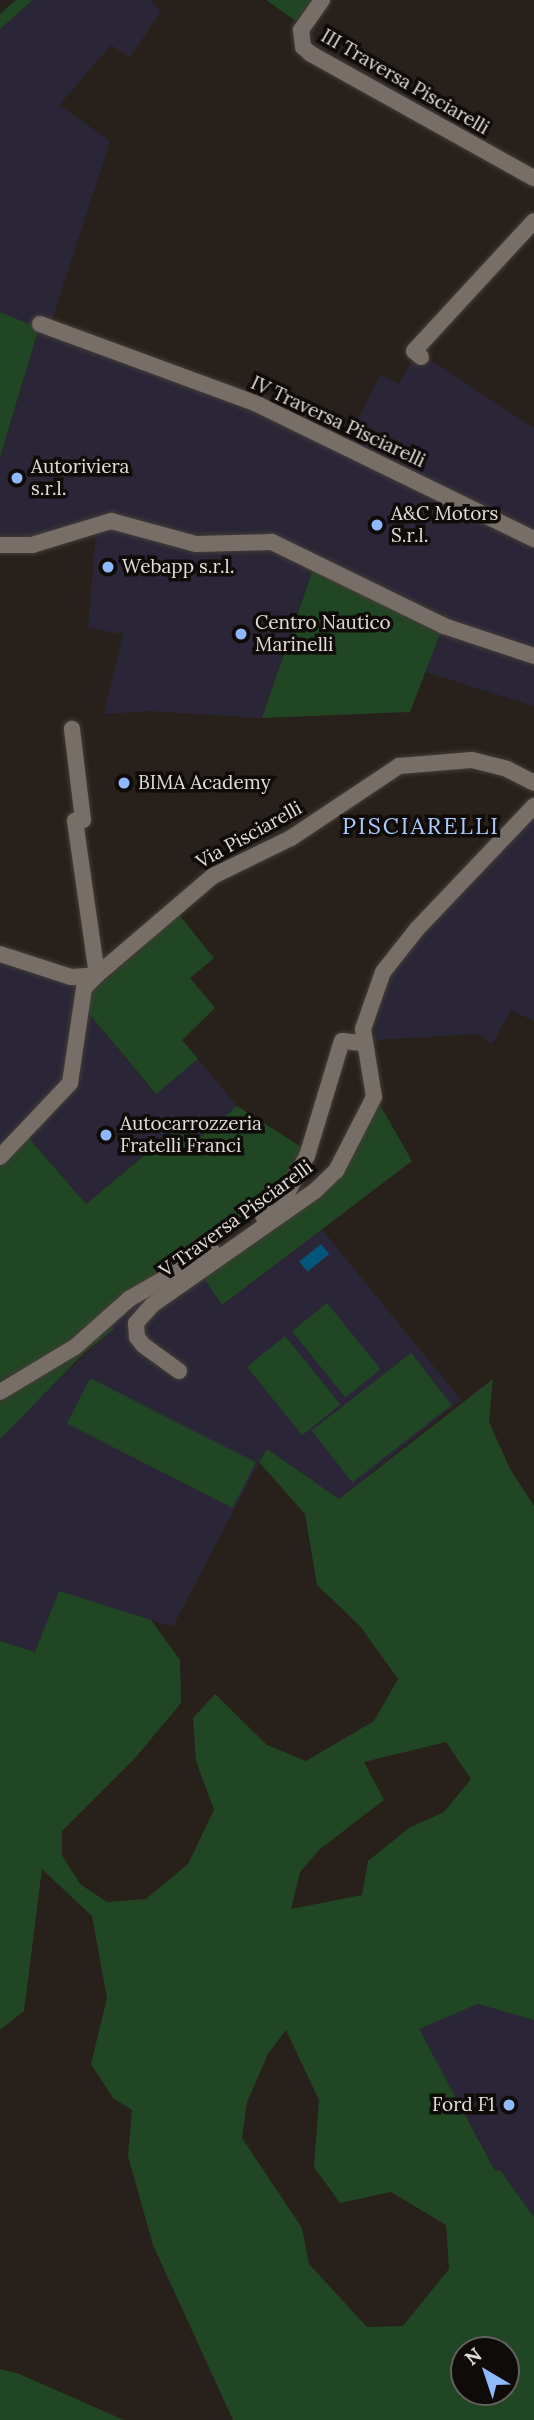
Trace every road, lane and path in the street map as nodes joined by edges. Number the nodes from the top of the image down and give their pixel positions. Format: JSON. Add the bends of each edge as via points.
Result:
{"nodes":[{"id":1,"x":322,"y":0,"type":"edge"},
{"id":2,"x":534,"y":178,"type":"edge"},
{"id":3,"x":534,"y":221,"type":"edge"},
{"id":4,"x":40,"y":324,"type":"dead end"},
{"id":5,"x":421,"y":357,"type":"dead end"},
{"id":6,"x":534,"y":539,"type":"edge"},
{"id":7,"x":0,"y":545,"type":"edge"},
{"id":8,"x":534,"y":656,"type":"edge"},
{"id":9,"x":72,"y":729,"type":"dead end"},
{"id":10,"x":534,"y":783,"type":"edge"},
{"id":11,"x":534,"y":806,"type":"edge"},
{"id":12,"x":0,"y":954,"type":"edge"},
{"id":13,"x":97,"y":975,"type":"junction"},
{"id":14,"x":362,"y":1043,"type":"junction"},
{"id":15,"x":0,"y":1157,"type":"edge"},
{"id":16,"x":179,"y":1371,"type":"dead end"},
{"id":17,"x":0,"y":1392,"type":"edge"}],
"edges":[{"from":1,"to":2,"type":"street","name":"III Traversa Pisciarelli","via":[[301,30],[303,47],[311,54]]},
{"from":3,"to":5,"type":"street","via":[[414,351]]},
{"from":4,"to":6,"type":"street","name":"IV Traversa Pisciarelli","via":[[257,404]]},
{"from":7,"to":8,"type":"street","via":[[32,545],[111,521],[196,544],[272,542],[444,626]]},
{"from":9,"to":13,"type":"street","via":[[83,820],[75,821]]},
{"from":10,"to":13,"type":"street","name":"Via Pisciarelli","via":[[507,769],[472,760],[399,766],[292,838],[213,876]]},
{"from":11,"to":14,"type":"street","name":"V Traversa Pisciarelli","via":[[417,929],[383,972],[366,1012]]},
{"from":12,"to":13,"type":"street","via":[[71,977]]},
{"from":13,"to":15,"type":"street","via":[[84,988],[70,1083]]},
{"from":14,"to":16,"type":"street","name":"V Traversa Pisciarelli","via":[[374,1097],[336,1171],[316,1191],[152,1305],[136,1323],[143,1345]]},
{"from":14,"to":17,"type":"street","via":[[342,1041],[307,1156],[284,1199],[199,1260],[129,1299],[75,1348]]}]}
